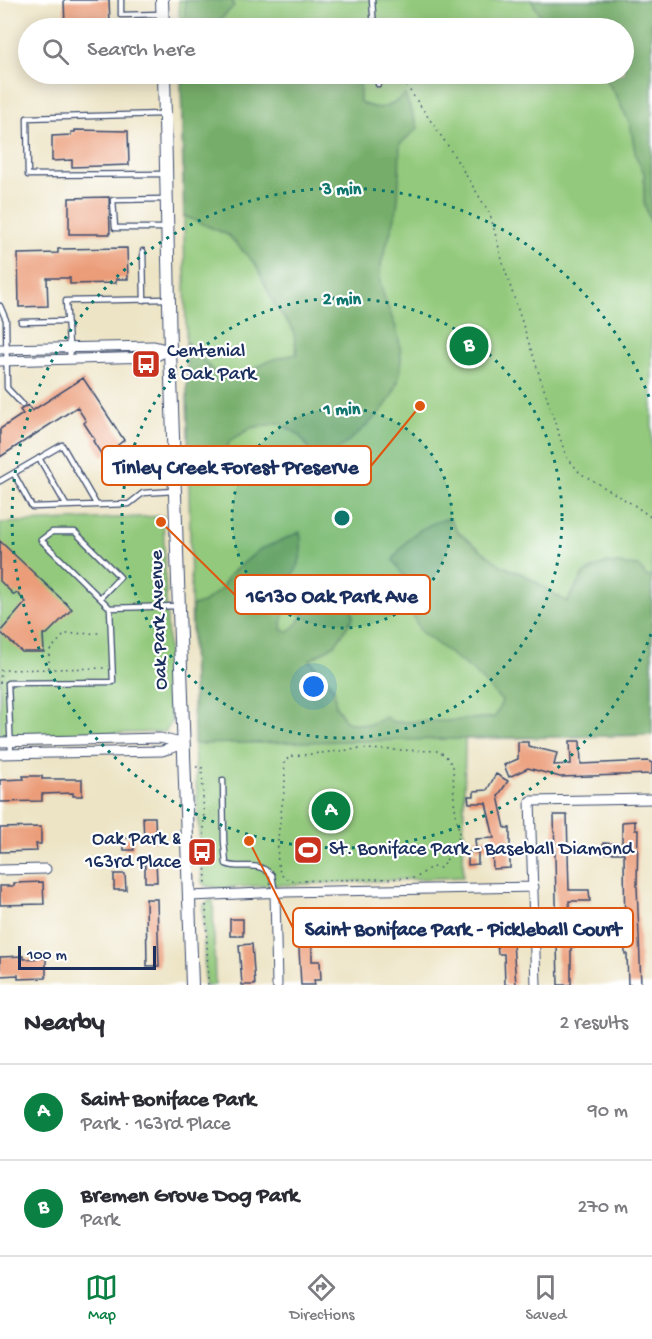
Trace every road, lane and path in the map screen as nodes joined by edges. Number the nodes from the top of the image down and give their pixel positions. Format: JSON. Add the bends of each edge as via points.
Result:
{"nodes":[{"id":1,"x":121,"y":0,"type":"edge"},
{"id":2,"x":162,"y":0,"type":"edge"},
{"id":3,"x":372,"y":0,"type":"edge"},
{"id":4,"x":163,"y":14,"type":"junction"},
{"id":5,"x":163,"y":18,"type":"edge"},
{"id":6,"x":373,"y":18,"type":"edge"},
{"id":7,"x":164,"y":84,"type":"edge"},
{"id":8,"x":406,"y":84,"type":"edge"},
{"id":9,"x":165,"y":114,"type":"junction"},
{"id":10,"x":166,"y":174,"type":"junction"},
{"id":11,"x":167,"y":199,"type":"junction"},
{"id":12,"x":167,"y":228,"type":"junction"},
{"id":13,"x":143,"y":251,"type":"dead end"},
{"id":14,"x":169,"y":299,"type":"junction"},
{"id":15,"x":144,"y":300,"type":"junction"},
{"id":16,"x":0,"y":306,"type":"edge"},
{"id":17,"x":3,"y":320,"type":"edge"},
{"id":18,"x":67,"y":321,"type":"junction"},
{"id":19,"x":21,"y":322,"type":"dead end"},
{"id":20,"x":69,"y":348,"type":"junction"},
{"id":21,"x":3,"y":349,"type":"edge"},
{"id":22,"x":170,"y":350,"type":"junction"},
{"id":23,"x":70,"y":359,"type":"junction"},
{"id":24,"x":4,"y":361,"type":"edge"},
{"id":25,"x":22,"y":404,"type":"dead end"},
{"id":26,"x":39,"y":458,"type":"junction"},
{"id":27,"x":14,"y":474,"type":"junction"},
{"id":28,"x":0,"y":482,"type":"edge"},
{"id":29,"x":175,"y":491,"type":"junction"},
{"id":30,"x":96,"y":504,"type":"junction"},
{"id":31,"x":66,"y":505,"type":"junction"},
{"id":32,"x":652,"y":518,"type":"edge"},
{"id":33,"x":100,"y":598,"type":"junction"},
{"id":34,"x":179,"y":606,"type":"junction"},
{"id":35,"x":110,"y":608,"type":"junction"},
{"id":36,"x":99,"y":633,"type":"dead end"},
{"id":37,"x":109,"y":668,"type":"dead end"},
{"id":38,"x":49,"y":669,"type":"junction"},
{"id":39,"x":0,"y":683,"type":"edge"},
{"id":40,"x":0,"y":742,"type":"edge"},
{"id":41,"x":10,"y":742,"type":"junction"},
{"id":42,"x":185,"y":744,"type":"junction"},
{"id":43,"x":0,"y":754,"type":"edge"},
{"id":44,"x":11,"y":754,"type":"junction"},
{"id":45,"x":202,"y":767,"type":"dead end"},
{"id":46,"x":224,"y":780,"type":"dead end"},
{"id":47,"x":285,"y":783,"type":"joint"},
{"id":48,"x":652,"y":799,"type":"edge"},
{"id":49,"x":46,"y":869,"type":"dead end"},
{"id":50,"x":0,"y":870,"type":"edge"},
{"id":51,"x":206,"y":886,"type":"dead end"},
{"id":52,"x":534,"y":887,"type":"junction"},
{"id":53,"x":274,"y":893,"type":"junction"},
{"id":54,"x":190,"y":896,"type":"junction"},
{"id":55,"x":206,"y":905,"type":"dead end"},
{"id":56,"x":192,"y":985,"type":"edge"},
{"id":57,"x":208,"y":985,"type":"edge"},
{"id":58,"x":278,"y":985,"type":"edge"},
{"id":59,"x":536,"y":985,"type":"edge"}],
"edges":[{"from":1,"to":4,"type":"lane","via":[[121,15]]},
{"from":2,"to":4,"type":"street"},
{"from":3,"to":6,"type":"lane"},
{"from":4,"to":5,"type":"street"},
{"from":7,"to":9,"type":"street","name":"Oak Park Avenue"},
{"from":8,"to":32,"type":"path","via":[[490,214],[566,456],[580,473]]},
{"from":9,"to":10,"type":"street","name":"Oak Park Avenue"},
{"from":9,"to":10,"type":"lane","via":[[27,118],[28,175]]},
{"from":10,"to":11,"type":"street","name":"Oak Park Avenue"},
{"from":11,"to":12,"type":"street","name":"Oak Park Avenue"},
{"from":11,"to":12,"type":"lane","via":[[113,200],[115,228]]},
{"from":12,"to":14,"type":"street","name":"Oak Park Avenue"},
{"from":13,"to":15,"type":"lane"},
{"from":14,"to":15,"type":"lane"},
{"from":14,"to":22,"type":"street","name":"Oak Park Avenue"},
{"from":15,"to":18,"type":"lane","via":[[66,301]]},
{"from":16,"to":17,"type":"lane"},
{"from":17,"to":21,"type":"lane"},
{"from":18,"to":19,"type":"lane"},
{"from":18,"to":20,"type":"lane"},
{"from":20,"to":21,"type":"street"},
{"from":20,"to":22,"type":"street","via":[[154,346]]},
{"from":20,"to":23,"type":"lane"},
{"from":21,"to":24,"type":"lane"},
{"from":22,"to":23,"type":"street","via":[[154,357]]},
{"from":22,"to":29,"type":"street","name":"Oak Park Avenue"},
{"from":23,"to":24,"type":"street"},
{"from":24,"to":25,"type":"lane","via":[[7,388]]},
{"from":26,"to":27,"type":"lane"},
{"from":26,"to":30,"type":"lane","via":[[62,445]]},
{"from":26,"to":31,"type":"lane"},
{"from":27,"to":28,"type":"lane"},
{"from":27,"to":31,"type":"lane","via":[[32,507]]},
{"from":29,"to":30,"type":"lane","via":[[143,493],[129,504]]},
{"from":29,"to":34,"type":"street","name":"Oak Park Avenue"},
{"from":30,"to":31,"type":"lane"},
{"from":33,"to":33,"type":"lane","via":[[58,556],[41,540],[52,532],[75,532],[120,577]]},
{"from":33,"to":35,"type":"lane"},
{"from":34,"to":35,"type":"lane"},
{"from":34,"to":42,"type":"street","name":"Oak Park Avenue"},
{"from":35,"to":41,"type":"lane","via":[[113,682],[8,683]]},
{"from":36,"to":38,"type":"path","via":[[65,634],[49,651]]},
{"from":37,"to":38,"type":"path"},
{"from":38,"to":39,"type":"path","via":[[1,670]]},
{"from":40,"to":41,"type":"street"},
{"from":41,"to":42,"type":"street","via":[[160,738]]},
{"from":41,"to":44,"type":"lane"},
{"from":42,"to":44,"type":"street","via":[[162,751]]},
{"from":42,"to":54,"type":"street","name":"Oak Park Avenue"},
{"from":43,"to":44,"type":"street"},
{"from":45,"to":51,"type":"path"},
{"from":46,"to":53,"type":"lane","via":[[226,864],[264,867],[272,874]]},
{"from":47,"to":47,"type":"path","via":[[285,760],[292,756],[358,749],[438,751],[453,766],[458,842],[441,868],[431,867],[416,878],[286,879],[278,867]]},
{"from":48,"to":52,"type":"street","via":[[531,801]]},
{"from":49,"to":50,"type":"street"},
{"from":52,"to":53,"type":"street"},
{"from":52,"to":59,"type":"street"},
{"from":53,"to":54,"type":"street"},
{"from":53,"to":58,"type":"street"},
{"from":54,"to":56,"type":"street","name":"Oak Park Avenue"},
{"from":55,"to":57,"type":"path"}]}
